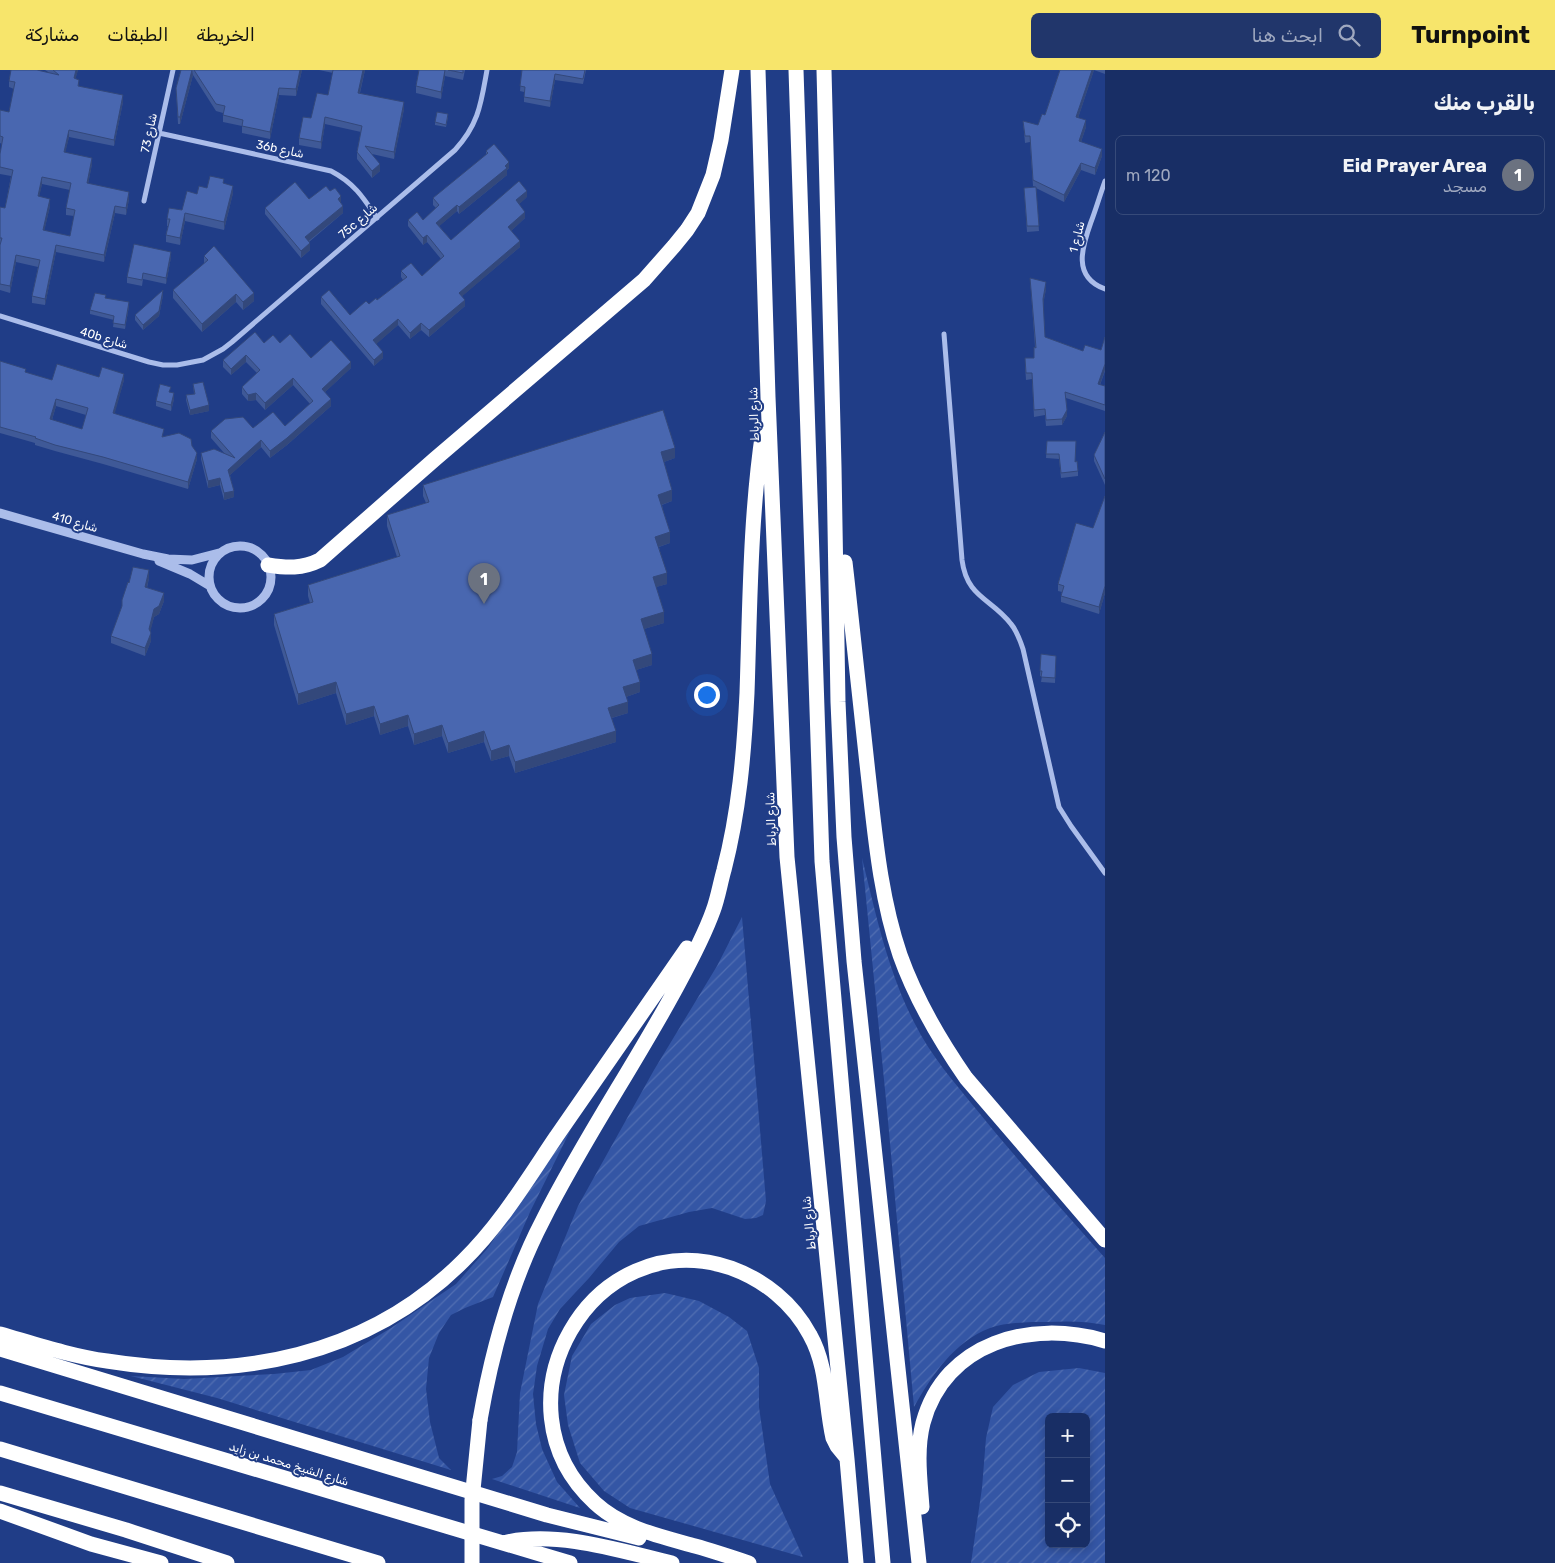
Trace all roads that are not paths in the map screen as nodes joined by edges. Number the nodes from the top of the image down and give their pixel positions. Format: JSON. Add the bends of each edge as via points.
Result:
{"nodes":[{"id":1,"x":172,"y":70,"type":"edge"},
{"id":2,"x":487,"y":70,"type":"edge"},
{"id":3,"x":732,"y":70,"type":"edge"},
{"id":4,"x":758,"y":70,"type":"edge"},
{"id":5,"x":796,"y":70,"type":"edge"},
{"id":6,"x":824,"y":70,"type":"edge"},
{"id":7,"x":159,"y":133,"type":"junction"},
{"id":8,"x":1105,"y":181,"type":"edge"},
{"id":9,"x":144,"y":201,"type":"dead end"},
{"id":10,"x":377,"y":218,"type":"junction"},
{"id":11,"x":1105,"y":289,"type":"edge"},
{"id":12,"x":0,"y":316,"type":"edge"},
{"id":13,"x":944,"y":334,"type":"dead end"},
{"id":14,"x":203,"y":360,"type":"joint"},
{"id":15,"x":768,"y":397,"type":"junction"},
{"id":16,"x":834,"y":467,"type":"junction"},
{"id":17,"x":0,"y":513,"type":"edge"},
{"id":18,"x":219,"y":553,"type":"junction"},
{"id":19,"x":143,"y":554,"type":"junction"},
{"id":20,"x":268,"y":565,"type":"junction"},
{"id":21,"x":210,"y":586,"type":"junction"},
{"id":22,"x":1105,"y":873,"type":"edge"},
{"id":23,"x":714,"y":910,"type":"junction"},
{"id":24,"x":1030,"y":1154,"type":"junction"},
{"id":25,"x":1105,"y":1226,"type":"edge"},
{"id":26,"x":1105,"y":1240,"type":"edge"},
{"id":27,"x":0,"y":1334,"type":"edge"},
{"id":28,"x":1105,"y":1341,"type":"edge"},
{"id":29,"x":0,"y":1349,"type":"edge"},
{"id":30,"x":0,"y":1393,"type":"edge"},
{"id":31,"x":0,"y":1449,"type":"edge"},
{"id":32,"x":847,"y":1459,"type":"junction"},
{"id":33,"x":0,"y":1492,"type":"edge"},
{"id":34,"x":0,"y":1511,"type":"edge"},
{"id":35,"x":503,"y":1543,"type":"junction"},
{"id":36,"x":91,"y":1544,"type":"junction"},
{"id":37,"x":883,"y":1560,"type":"edge"},
{"id":38,"x":131,"y":1563,"type":"edge"},
{"id":39,"x":162,"y":1563,"type":"edge"},
{"id":40,"x":227,"y":1563,"type":"edge"},
{"id":41,"x":378,"y":1563,"type":"edge"},
{"id":42,"x":472,"y":1563,"type":"edge"},
{"id":43,"x":570,"y":1563,"type":"edge"},
{"id":44,"x":672,"y":1563,"type":"edge"},
{"id":45,"x":747,"y":1563,"type":"edge"},
{"id":46,"x":856,"y":1563,"type":"edge"},
{"id":47,"x":918,"y":1563,"type":"edge"},
{"id":48,"x":923,"y":1563,"type":"edge"}],
"edges":[{"from":1,"to":7,"type":"street","name":"شارع 73"},
{"from":2,"to":10,"type":"street","name":"75c شارع","via":[[477,116],[464,141]]},
{"from":3,"to":20,"type":"highway","via":[[721,140],[706,194],[687,230],[644,280],[320,560],[299,567]]},
{"from":4,"to":15,"type":"highway","name":"شارع الرباط"},
{"from":5,"to":37,"type":"highway","via":[[822,861]]},
{"from":6,"to":16,"type":"highway"},
{"from":7,"to":9,"type":"street","name":"شارع 73"},
{"from":7,"to":10,"type":"street","name":"36b شارع","via":[[331,171],[354,186]]},
{"from":8,"to":11,"type":"street","name":"شارع 1","via":[[1081,256],[1087,276]]},
{"from":10,"to":14,"type":"street","name":"75c شارع","via":[[232,342]]},
{"from":12,"to":14,"type":"street","name":"40b شارع","via":[[150,362],[177,365]]},
{"from":13,"to":22,"type":"street","via":[[963,569],[970,586],[1011,623],[1018,635],[1059,807]]},
{"from":15,"to":23,"type":"highway","via":[[755,502],[743,765],[734,825]]},
{"from":15,"to":32,"type":"highway","name":"شارع الرباط","via":[[787,856]]},
{"from":16,"to":24,"type":"highway","via":[[876,846],[890,921],[912,987],[946,1049]]},
{"from":16,"to":47,"type":"highway","via":[[838,702],[847,875]]},
{"from":17,"to":19,"type":"street","name":"شارع 410"},
{"from":18,"to":19,"type":"street","name":"شارع 410","via":[[192,560]]},
{"from":18,"to":20,"type":"street","via":[[229,547],[252,548]]},
{"from":18,"to":21,"type":"street","via":[[208,574]]},
{"from":19,"to":21,"type":"street","name":"شارع 410"},
{"from":20,"to":21,"type":"street","via":[[270,584],[260,600],[251,606],[232,607],[223,603]]},
{"from":23,"to":27,"type":"highway","via":[[497,1222],[444,1279],[387,1318],[357,1334],[284,1359],[206,1368],[165,1368],[105,1361]]},
{"from":23,"to":42,"type":"highway","bridge":true,"via":[[663,1011],[542,1221],[509,1298],[487,1379],[480,1420],[472,1500]]},
{"from":24,"to":25,"type":"highway"},
{"from":24,"to":26,"type":"highway"},
{"from":28,"to":48,"type":"highway","via":[[1056,1333],[1008,1338],[968,1357],[947,1377],[932,1400],[921,1438]]},
{"from":29,"to":45,"type":"highway","via":[[547,1515]]},
{"from":30,"to":35,"type":"highway","name":"شارع الشيخ محمد بن زايد"},
{"from":31,"to":41,"type":"highway"},
{"from":32,"to":45,"type":"highway","via":[[833,1438],[822,1364],[810,1335],[780,1297],[754,1278],[708,1262],[663,1263],[617,1281],[589,1303],[565,1340],[552,1382],[555,1435],[575,1481],[605,1512],[628,1526]]},
{"from":32,"to":46,"type":"highway","name":"شارع الرباط"},
{"from":33,"to":40,"type":"highway"},
{"from":34,"to":36,"type":"highway"},
{"from":35,"to":43,"type":"highway","name":"شارع الشيخ محمد بن زايد"},
{"from":35,"to":44,"type":"highway","via":[[530,1538],[557,1539]]},
{"from":36,"to":38,"type":"highway"},
{"from":36,"to":39,"type":"highway"}]}
